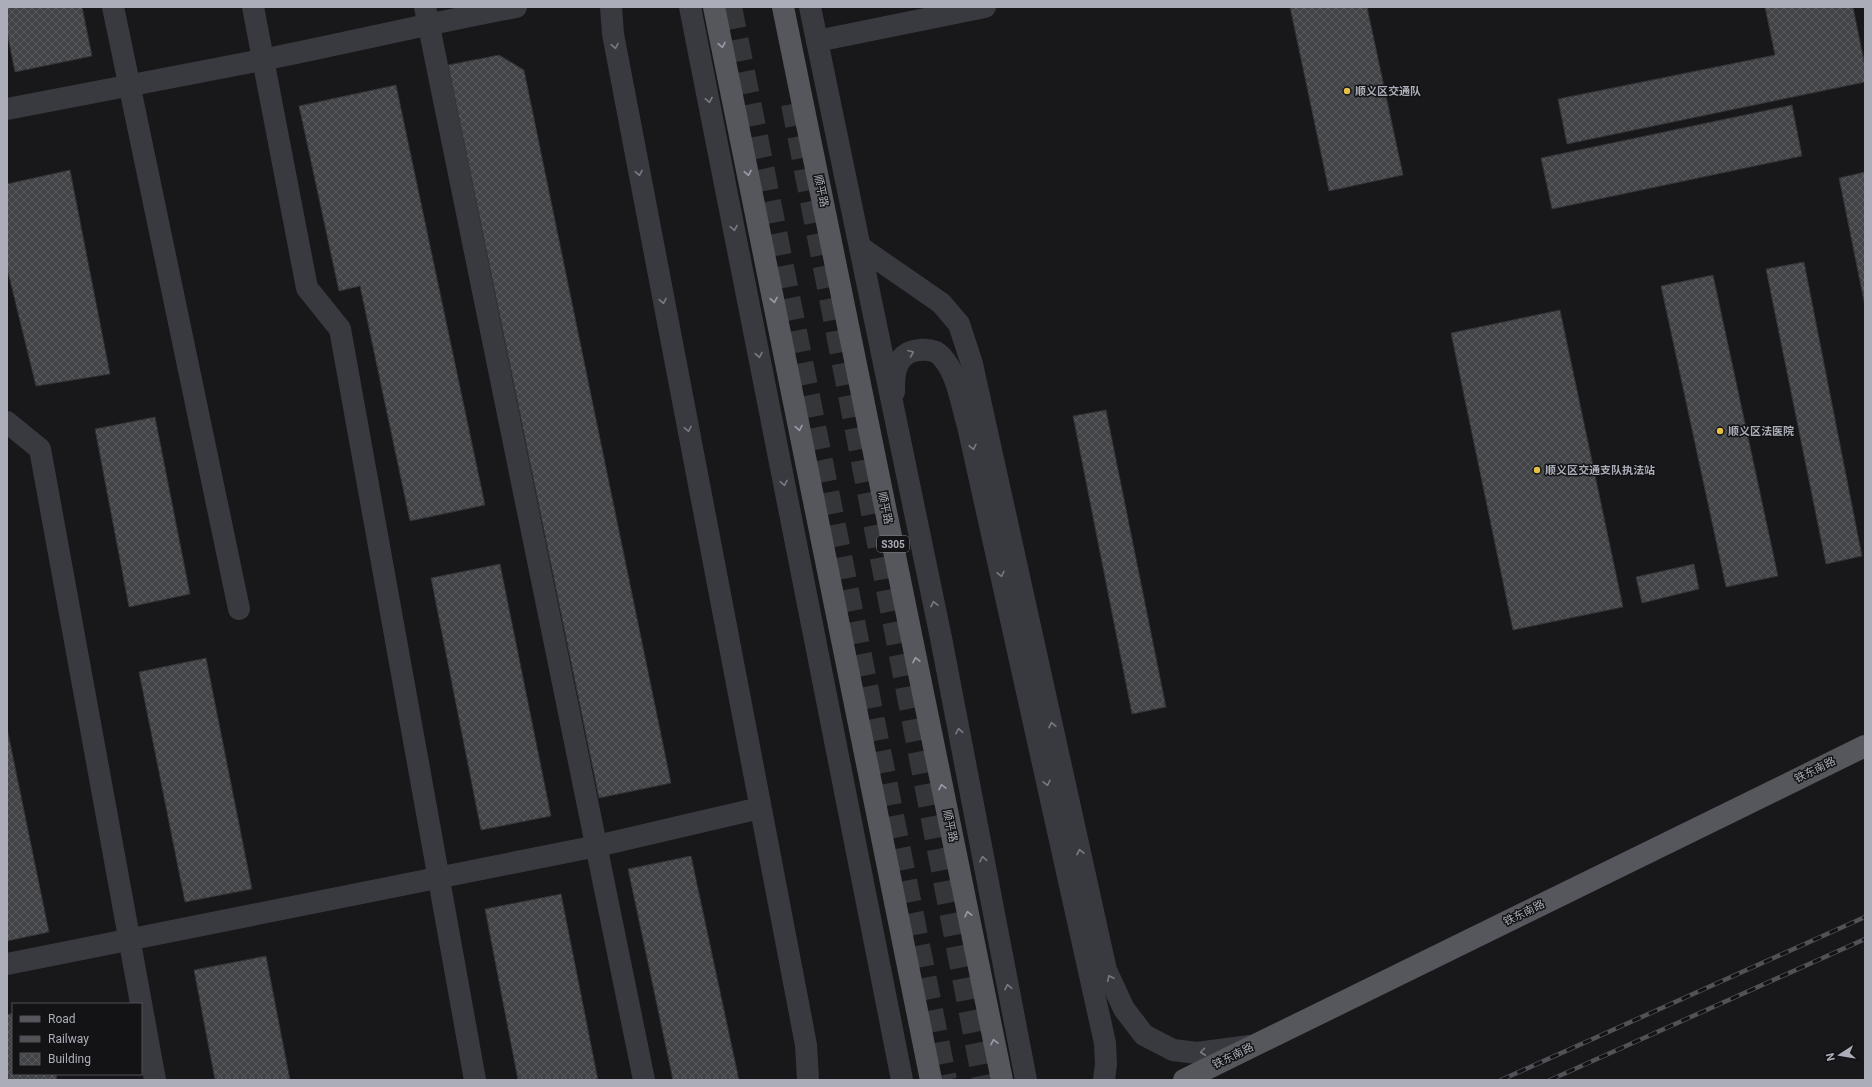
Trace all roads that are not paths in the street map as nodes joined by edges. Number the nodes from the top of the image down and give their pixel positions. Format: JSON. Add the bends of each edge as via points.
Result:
{"nodes":[{"id":1,"x":113,"y":7,"type":"edge"},
{"id":2,"x":253,"y":7,"type":"edge"},
{"id":3,"x":516,"y":7,"type":"edge"},
{"id":4,"x":611,"y":7,"type":"edge"},
{"id":5,"x":690,"y":7,"type":"edge"},
{"id":6,"x":714,"y":7,"type":"edge"},
{"id":7,"x":783,"y":7,"type":"edge"},
{"id":8,"x":810,"y":7,"type":"edge"},
{"id":9,"x":985,"y":7,"type":"edge"},
{"id":10,"x":426,"y":15,"type":"edge"},
{"id":11,"x":817,"y":41,"type":"junction"},
{"id":12,"x":263,"y":59,"type":"junction"},
{"id":13,"x":129,"y":84,"type":"junction"},
{"id":14,"x":7,"y":109,"type":"edge"},
{"id":15,"x":860,"y":247,"type":"junction"},
{"id":16,"x":894,"y":413,"type":"junction"},
{"id":17,"x":7,"y":422,"type":"edge"},
{"id":18,"x":239,"y":609,"type":"dead end"},
{"id":19,"x":1865,"y":746,"type":"edge"},
{"id":20,"x":760,"y":808,"type":"junction"},
{"id":21,"x":597,"y":846,"type":"junction"},
{"id":22,"x":439,"y":878,"type":"junction"},
{"id":23,"x":129,"y":940,"type":"junction"},
{"id":24,"x":7,"y":964,"type":"edge"},
{"id":25,"x":141,"y":1003,"type":"edge"},
{"id":26,"x":142,"y":1010,"type":"edge"},
{"id":27,"x":1256,"y":1045,"type":"junction"},
{"id":28,"x":155,"y":1080,"type":"edge"},
{"id":29,"x":475,"y":1080,"type":"edge"},
{"id":30,"x":644,"y":1080,"type":"edge"},
{"id":31,"x":808,"y":1080,"type":"edge"},
{"id":32,"x":902,"y":1080,"type":"edge"},
{"id":33,"x":931,"y":1080,"type":"edge"},
{"id":34,"x":1002,"y":1080,"type":"edge"},
{"id":35,"x":1026,"y":1080,"type":"edge"},
{"id":36,"x":1104,"y":1080,"type":"edge"},
{"id":37,"x":1184,"y":1080,"type":"edge"}],
"edges":[{"from":1,"to":13,"type":"street"},
{"from":2,"to":12,"type":"street"},
{"from":3,"to":10,"type":"street"},
{"from":4,"to":20,"type":"street","one_way":true,"via":[[616,50]]},
{"from":5,"to":32,"type":"street","one_way":true},
{"from":6,"to":33,"type":"main road","one_way":true},
{"from":34,"to":7,"type":"main road","name":"顺平路","number":"S305","one_way":true},
{"from":8,"to":11,"type":"street"},
{"from":9,"to":11,"type":"street"},
{"from":10,"to":12,"type":"street"},
{"from":10,"to":21,"type":"street"},
{"from":11,"to":15,"type":"street"},
{"from":12,"to":13,"type":"street"},
{"from":12,"to":22,"type":"street","via":[[306,288],[340,329]]},
{"from":13,"to":14,"type":"street"},
{"from":13,"to":18,"type":"street"},
{"from":15,"to":16,"type":"street"},
{"from":27,"to":15,"type":"street","one_way":true,"via":[[1197,1053],[1173,1050],[1144,1035],[1124,1009],[1106,970],[972,364],[959,324],[941,302]]},
{"from":35,"to":16,"type":"street","one_way":true,"via":[[941,638]]},
{"from":16,"to":36,"type":"street","one_way":true,"via":[[894,375],[901,359],[910,352],[927,349],[941,355],[951,370],[973,449],[1105,1043]]},
{"from":17,"to":23,"type":"street","via":[[40,449]]},
{"from":19,"to":27,"type":"main road","name":"铁东南路"},
{"from":20,"to":21,"type":"street"},
{"from":20,"to":31,"type":"street","via":[[806,1045]]},
{"from":21,"to":22,"type":"street"},
{"from":21,"to":30,"type":"street"},
{"from":22,"to":23,"type":"street"},
{"from":22,"to":29,"type":"street"},
{"from":23,"to":24,"type":"street"},
{"from":23,"to":25,"type":"street"},
{"from":26,"to":28,"type":"street"},
{"from":27,"to":37,"type":"main road","name":"铁东南路"}]}
